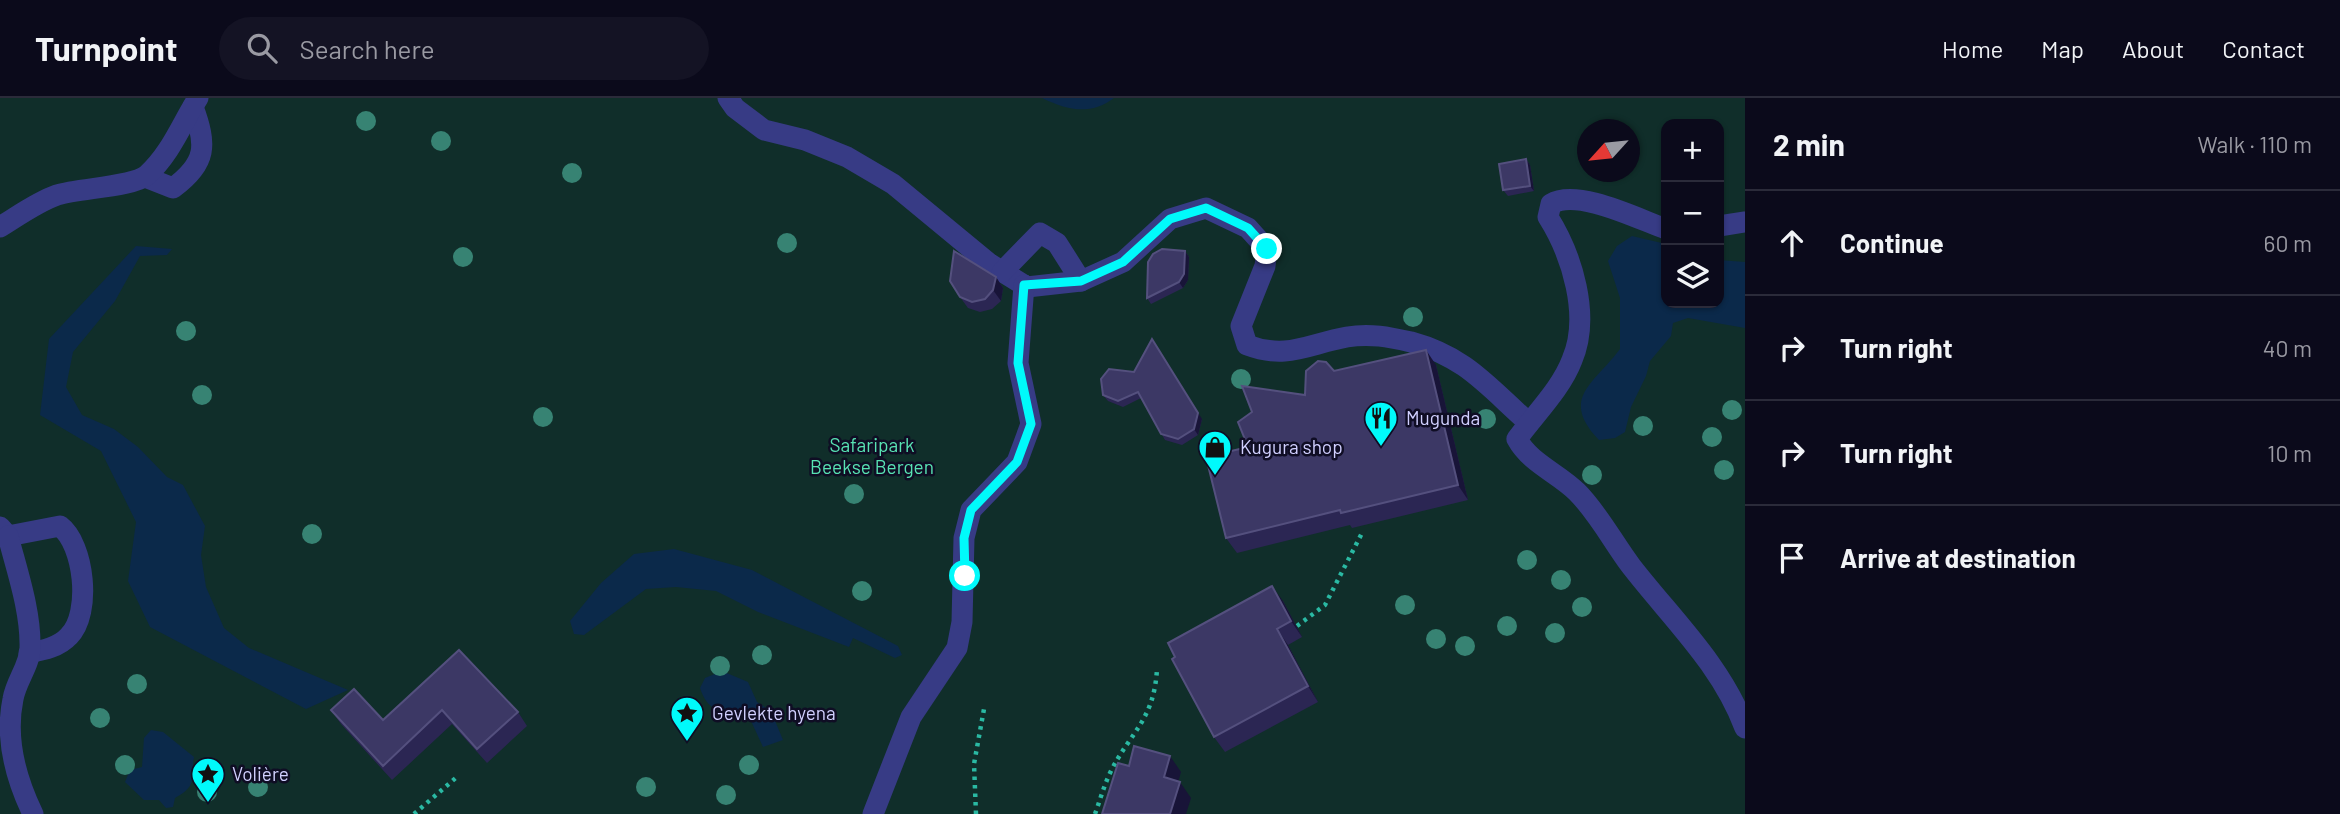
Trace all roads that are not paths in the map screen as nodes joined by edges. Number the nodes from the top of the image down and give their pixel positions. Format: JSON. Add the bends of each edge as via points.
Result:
{"nodes":[{"id":1,"x":728,"y":98,"type":"edge"},
{"id":2,"x":196,"y":102,"type":"edge"},
{"id":3,"x":145,"y":177,"type":"junction"},
{"id":4,"x":1745,"y":222,"type":"edge"},
{"id":5,"x":1724,"y":225,"type":"edge"},
{"id":6,"x":0,"y":227,"type":"edge"},
{"id":7,"x":1661,"y":227,"type":"edge"},
{"id":8,"x":1002,"y":272,"type":"junction"},
{"id":9,"x":1081,"y":281,"type":"junction"},
{"id":10,"x":1024,"y":285,"type":"junction"},
{"id":11,"x":1528,"y":423,"type":"junction"},
{"id":12,"x":4,"y":532,"type":"edge"},
{"id":13,"x":29,"y":653,"type":"junction"},
{"id":14,"x":6,"y":701,"type":"edge"},
{"id":15,"x":1745,"y":728,"type":"edge"},
{"id":16,"x":33,"y":814,"type":"edge"},
{"id":17,"x":873,"y":814,"type":"edge"}],
"edges":[{"from":1,"to":8,"type":"street","via":[[764,130],[837,153],[893,184]]},
{"from":2,"to":3,"type":"street","via":[[175,143]]},
{"from":2,"to":3,"type":"street","via":[[202,154],[192,174],[173,188]]},
{"from":3,"to":6,"type":"street","via":[[52,197]]},
{"from":4,"to":5,"type":"street"},
{"from":7,"to":11,"type":"street","via":[[1591,202],[1561,198],[1551,204],[1548,217],[1559,233],[1576,288],[1579,325],[1573,359]]},
{"from":8,"to":9,"type":"street","via":[[1040,233],[1057,243]]},
{"from":8,"to":10,"type":"street"},
{"from":9,"to":10,"type":"street"},
{"from":9,"to":11,"type":"street","via":[[1123,262],[1170,219],[1206,208],[1248,228],[1267,249],[1265,266],[1241,326],[1247,345],[1268,353],[1371,335],[1436,349],[1459,360]]},
{"from":10,"to":17,"type":"street","via":[[1018,363],[1031,424],[1017,462],[971,510],[964,538],[957,648],[911,718]]},
{"from":11,"to":15,"type":"street","via":[[1517,439],[1523,449],[1577,491],[1631,566],[1695,640],[1730,694]]},
{"from":12,"to":13,"type":"street","via":[[27,618]]},
{"from":12,"to":13,"type":"street","via":[[60,526],[71,534],[80,560],[80,606],[70,636],[54,647]]},
{"from":13,"to":14,"type":"street"},
{"from":14,"to":16,"type":"street","via":[[14,769]]}]}
